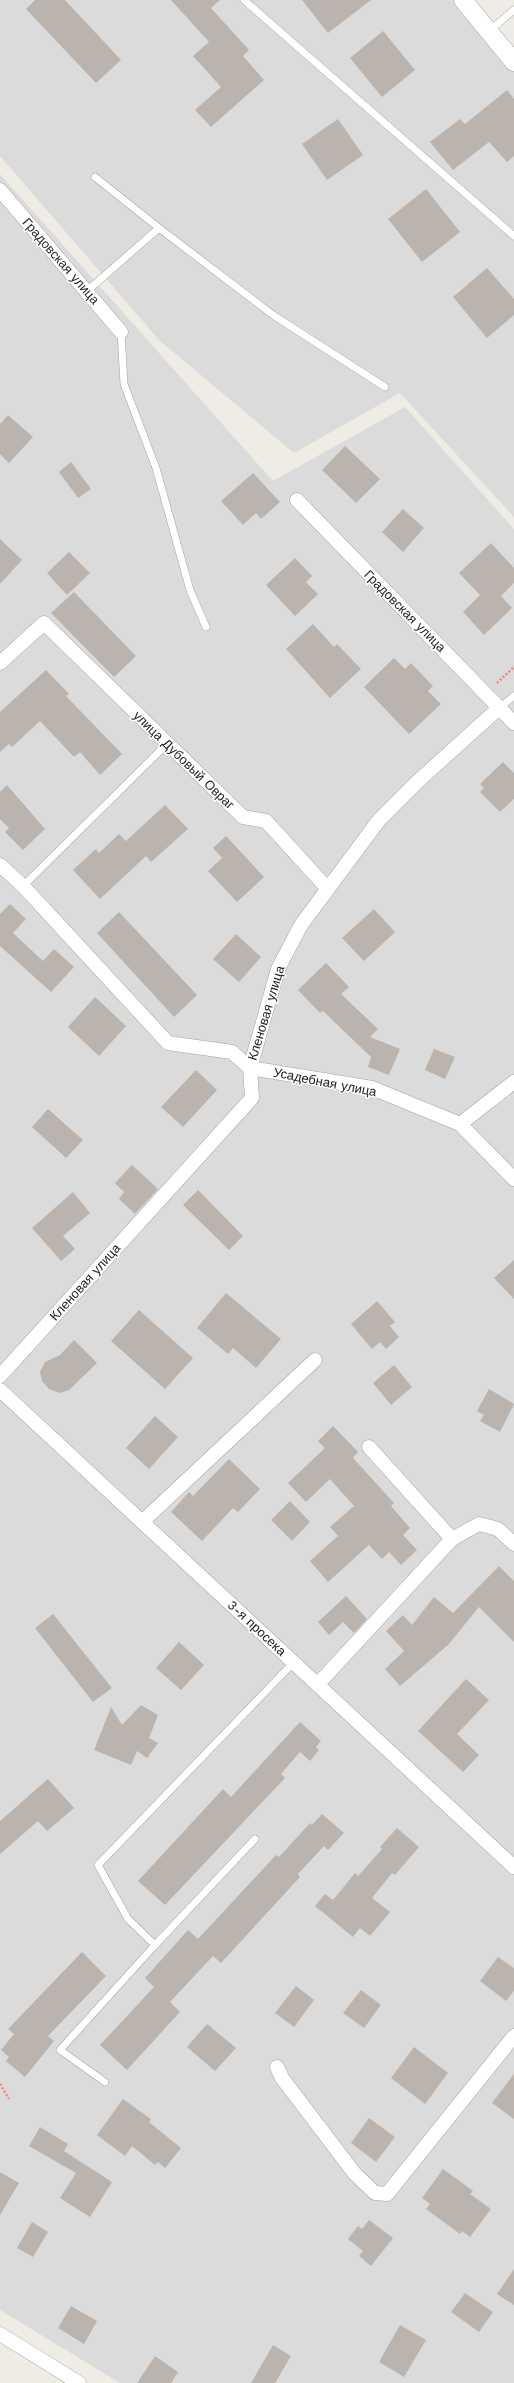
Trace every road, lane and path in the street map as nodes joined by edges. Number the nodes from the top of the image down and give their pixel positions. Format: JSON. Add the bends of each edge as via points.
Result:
{"nodes":[{"id":1,"x":244,"y":0,"type":"edge"},
{"id":2,"x":463,"y":0,"type":"edge"},
{"id":3,"x":514,"y":10,"type":"edge"},
{"id":4,"x":489,"y":31,"type":"junction"},
{"id":5,"x":514,"y":62,"type":"edge"},
{"id":6,"x":95,"y":176,"type":"dead end"},
{"id":7,"x":0,"y":190,"type":"edge"},
{"id":8,"x":159,"y":228,"type":"junction"},
{"id":9,"x":514,"y":236,"type":"edge"},
{"id":10,"x":86,"y":291,"type":"junction"},
{"id":11,"x":121,"y":332,"type":"joint"},
{"id":12,"x":385,"y":387,"type":"dead end"},
{"id":13,"x":297,"y":500,"type":"dead end"},
{"id":14,"x":206,"y":626,"type":"dead end"},
{"id":15,"x":0,"y":664,"type":"edge"},
{"id":16,"x":514,"y":667,"type":"edge"},
{"id":17,"x":486,"y":694,"type":"junction"},
{"id":18,"x":514,"y":696,"type":"edge"},
{"id":19,"x":499,"y":708,"type":"junction"},
{"id":20,"x":514,"y":723,"type":"edge"},
{"id":21,"x":168,"y":744,"type":"junction"},
{"id":22,"x":0,"y":865,"type":"edge"},
{"id":23,"x":23,"y":886,"type":"junction"},
{"id":24,"x":327,"y":888,"type":"junction"},
{"id":25,"x":250,"y":1068,"type":"junction"},
{"id":26,"x":514,"y":1082,"type":"edge"},
{"id":27,"x":460,"y":1124,"type":"junction"},
{"id":28,"x":514,"y":1179,"type":"edge"},
{"id":29,"x":315,"y":1360,"type":"dead end"},
{"id":30,"x":0,"y":1376,"type":"edge"},
{"id":31,"x":0,"y":1390,"type":"edge"},
{"id":32,"x":369,"y":1448,"type":"dead end"},
{"id":33,"x":142,"y":1522,"type":"junction"},
{"id":34,"x":452,"y":1539,"type":"junction"},
{"id":35,"x":514,"y":1544,"type":"edge"},
{"id":36,"x":294,"y":1662,"type":"junction"},
{"id":37,"x":318,"y":1684,"type":"junction"},
{"id":38,"x":255,"y":1839,"type":"dead end"},
{"id":39,"x":514,"y":1867,"type":"edge"},
{"id":40,"x":155,"y":1945,"type":"junction"},
{"id":41,"x":514,"y":2036,"type":"edge"},
{"id":42,"x":277,"y":2067,"type":"dead end"},
{"id":43,"x":105,"y":2082,"type":"dead end"},
{"id":44,"x":0,"y":2084,"type":"edge"},
{"id":45,"x":9,"y":2099,"type":"dead end"},
{"id":46,"x":0,"y":2334,"type":"edge"},
{"id":47,"x":79,"y":2383,"type":"edge"}],
"edges":[{"from":1,"to":9,"type":"lane"},
{"from":2,"to":4,"type":"street"},
{"from":3,"to":4,"type":"lane"},
{"from":4,"to":5,"type":"street"},
{"from":6,"to":8,"type":"lane"},
{"from":7,"to":10,"type":"street","name":"Градовская улица"},
{"from":8,"to":10,"type":"lane"},
{"from":8,"to":12,"type":"lane","via":[[273,315]]},
{"from":10,"to":11,"type":"street","name":"Градовская улица"},
{"from":11,"to":14,"type":"lane","via":[[124,384],[156,468],[190,590]]},
{"from":13,"to":17,"type":"street","name":"Градовская улица"},
{"from":15,"to":21,"type":"street","name":"улица Дубовый Овраг","via":[[44,623]]},
{"from":16,"to":17,"type":"path"},
{"from":17,"to":19,"type":"street","name":"Градовская улица"},
{"from":18,"to":19,"type":"lane"},
{"from":19,"to":20,"type":"street","name":"Градовская улица"},
{"from":19,"to":24,"type":"street","name":"Кленовая улица","via":[[379,820]]},
{"from":21,"to":23,"type":"lane"},
{"from":21,"to":24,"type":"street","name":"улица Дубовый Овраг","via":[[243,817],[266,821]]},
{"from":22,"to":23,"type":"street"},
{"from":23,"to":25,"type":"street","via":[[168,1043],[232,1052]]},
{"from":24,"to":25,"type":"street","name":"Кленовая улица","via":[[301,925],[278,969]]},
{"from":25,"to":27,"type":"street","name":"Усадебная улица","via":[[372,1088]]},
{"from":25,"to":30,"type":"street","name":"Кленовая улица","via":[[252,1098]]},
{"from":26,"to":27,"type":"street"},
{"from":27,"to":28,"type":"street","name":"Усадебная улица"},
{"from":29,"to":33,"type":"street"},
{"from":31,"to":33,"type":"street","name":"3-я просека"},
{"from":32,"to":34,"type":"street"},
{"from":33,"to":36,"type":"street","name":"3-я просека"},
{"from":34,"to":35,"type":"street","via":[[479,1524],[498,1529]]},
{"from":34,"to":37,"type":"street"},
{"from":36,"to":37,"type":"street","name":"3-я просека"},
{"from":36,"to":40,"type":"lane","via":[[98,1865],[128,1919]]},
{"from":37,"to":39,"type":"street","name":"3-я просека"},
{"from":38,"to":40,"type":"lane"},
{"from":40,"to":43,"type":"lane","via":[[60,2050]]},
{"from":41,"to":42,"type":"street","via":[[387,2194],[375,2193],[355,2174],[282,2078]]},
{"from":44,"to":45,"type":"path"},
{"from":46,"to":47,"type":"street"}]}
